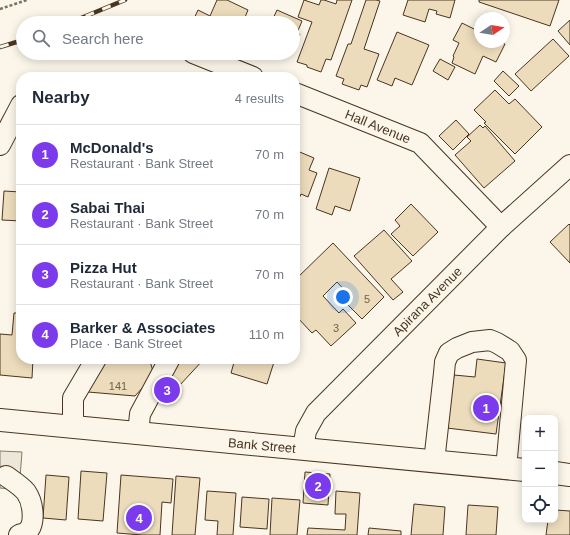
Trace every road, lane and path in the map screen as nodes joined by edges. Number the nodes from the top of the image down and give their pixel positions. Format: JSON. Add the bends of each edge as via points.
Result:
{"nodes":[{"id":1,"x":27,"y":0,"type":"edge"},
{"id":2,"x":0,"y":9,"type":"edge"},
{"id":3,"x":211,"y":60,"type":"edge"},
{"id":4,"x":241,"y":72,"type":"edge"},
{"id":5,"x":300,"y":96,"type":"edge"},
{"id":6,"x":16,"y":115,"type":"edge"},
{"id":7,"x":0,"y":145,"type":"edge"},
{"id":8,"x":570,"y":165,"type":"edge"},
{"id":9,"x":501,"y":227,"type":"junction"},
{"id":10,"x":93,"y":364,"type":"edge"},
{"id":11,"x":167,"y":364,"type":"edge"},
{"id":12,"x":0,"y":420,"type":"edge"},
{"id":13,"x":74,"y":427,"type":"junction"},
{"id":14,"x":138,"y":434,"type":"junction"},
{"id":15,"x":303,"y":449,"type":"junction"},
{"id":16,"x":434,"y":462,"type":"junction"},
{"id":17,"x":516,"y":469,"type":"edge"},
{"id":18,"x":558,"y":473,"type":"edge"},
{"id":19,"x":570,"y":475,"type":"edge"},
{"id":20,"x":6,"y":476,"type":"dead end"},
{"id":21,"x":19,"y":535,"type":"edge"}],
"edges":[{"from":1,"to":2,"type":"path"},
{"from":3,"to":4,"type":"street"},
{"from":5,"to":9,"type":"street","name":"Hall Avenue","via":[[420,143]]},
{"from":6,"to":7,"type":"street"},
{"from":8,"to":9,"type":"street","name":"Apirana Avenue"},
{"from":9,"to":15,"type":"street","name":"Apirana Avenue","via":[[316,413],[306,431]]},
{"from":10,"to":13,"type":"street","via":[[73,398]]},
{"from":11,"to":14,"type":"street","via":[[140,414]]},
{"from":12,"to":13,"type":"main road","name":"Bank Street"},
{"from":13,"to":14,"type":"main road","name":"Bank Street"},
{"from":14,"to":15,"type":"main road","name":"Bank Street"},
{"from":15,"to":16,"type":"main road","name":"Bank Street"},
{"from":16,"to":17,"type":"main road","name":"Bank Street"},
{"from":16,"to":17,"type":"street","via":[[444,373],[449,353],[472,342],[490,340],[510,351],[516,360]]},
{"from":18,"to":19,"type":"main road"},
{"from":20,"to":21,"type":"street","via":[[27,493],[32,506],[31,525],[26,533]]}]}
